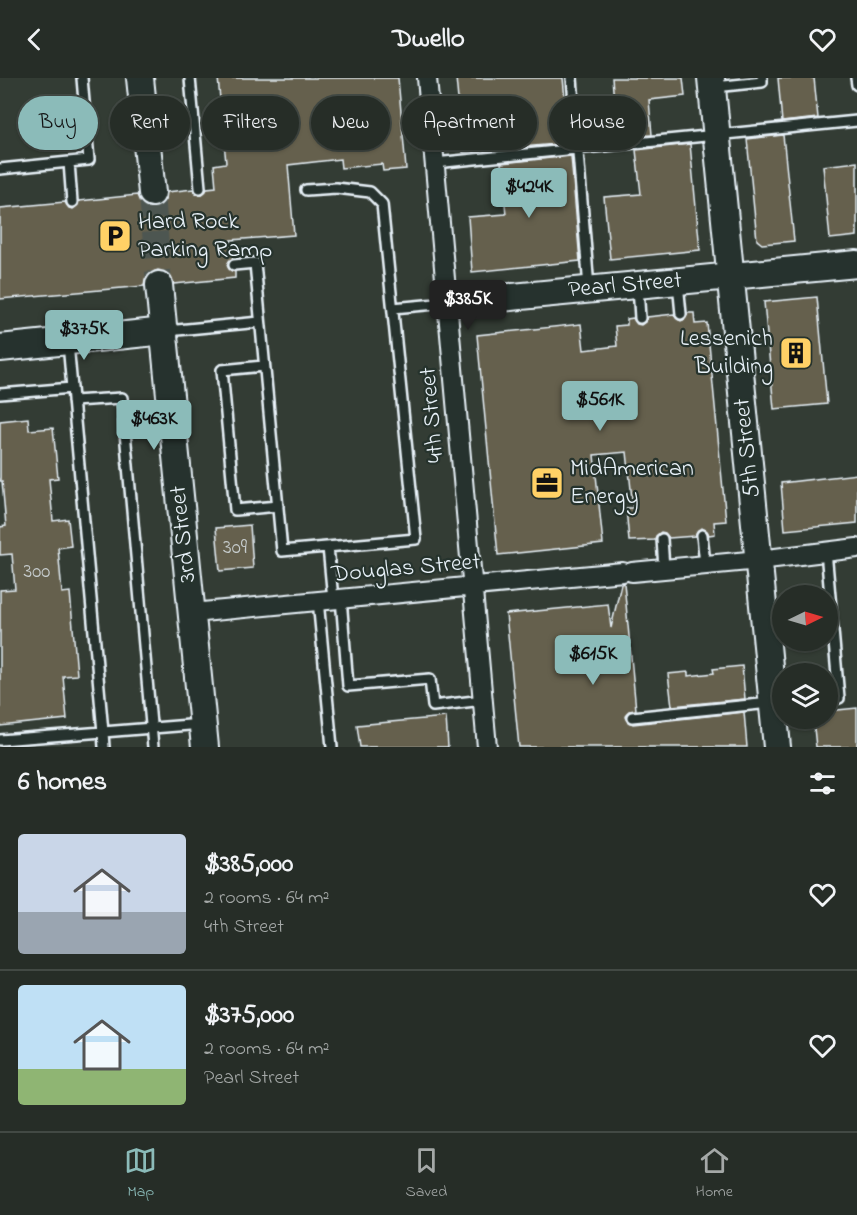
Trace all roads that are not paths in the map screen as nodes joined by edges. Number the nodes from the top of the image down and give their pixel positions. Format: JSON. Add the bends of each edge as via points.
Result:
{"nodes":[{"id":1,"x":82,"y":78,"type":"edge"},
{"id":2,"x":140,"y":78,"type":"edge"},
{"id":3,"x":190,"y":78,"type":"edge"},
{"id":4,"x":427,"y":78,"type":"edge"},
{"id":5,"x":572,"y":78,"type":"edge"},
{"id":6,"x":762,"y":78,"type":"edge"},
{"id":7,"x":856,"y":78,"type":"edge"},
{"id":8,"x":712,"y":83,"type":"edge"},
{"id":9,"x":857,"y":85,"type":"edge"},
{"id":10,"x":574,"y":96,"type":"edge"},
{"id":11,"x":857,"y":121,"type":"edge"},
{"id":12,"x":717,"y":134,"type":"junction"},
{"id":13,"x":646,"y":141,"type":"edge"},
{"id":14,"x":559,"y":150,"type":"edge"},
{"id":15,"x":578,"y":150,"type":"edge"},
{"id":16,"x":69,"y":162,"type":"junction"},
{"id":17,"x":435,"y":163,"type":"junction"},
{"id":18,"x":0,"y":169,"type":"edge"},
{"id":19,"x":200,"y":188,"type":"dead end"},
{"id":20,"x":306,"y":190,"type":"dead end"},
{"id":21,"x":152,"y":193,"type":"tunnel mouth"},
{"id":22,"x":72,"y":202,"type":"dead end"},
{"id":23,"x":857,"y":264,"type":"edge"},
{"id":24,"x":234,"y":265,"type":"dead end"},
{"id":25,"x":731,"y":276,"type":"junction"},
{"id":26,"x":677,"y":281,"type":"junction"},
{"id":27,"x":159,"y":285,"type":"tunnel mouth"},
{"id":28,"x":638,"y":285,"type":"junction"},
{"id":29,"x":589,"y":289,"type":"junction"},
{"id":30,"x":447,"y":303,"type":"junction"},
{"id":31,"x":393,"y":308,"type":"junction"},
{"id":32,"x":681,"y":314,"type":"dead end"},
{"id":33,"x":640,"y":318,"type":"dead end"},
{"id":34,"x":260,"y":322,"type":"junction"},
{"id":35,"x":165,"y":331,"type":"junction"},
{"id":36,"x":67,"y":341,"type":"junction"},
{"id":37,"x":0,"y":348,"type":"edge"},
{"id":38,"x":264,"y":366,"type":"junction"},
{"id":39,"x":72,"y":388,"type":"junction"},
{"id":40,"x":0,"y":394,"type":"edge"},
{"id":41,"x":73,"y":401,"type":"junction"},
{"id":42,"x":278,"y":506,"type":"junction"},
{"id":43,"x":702,"y":535,"type":"dead end"},
{"id":44,"x":662,"y":539,"type":"dead end"},
{"id":45,"x":328,"y":547,"type":"junction"},
{"id":46,"x":857,"y":548,"type":"edge"},
{"id":47,"x":826,"y":551,"type":"junction"},
{"id":48,"x":759,"y":560,"type":"junction"},
{"id":49,"x":705,"y":564,"type":"junction"},
{"id":50,"x":664,"y":568,"type":"junction"},
{"id":51,"x":473,"y":587,"type":"junction"},
{"id":52,"x":331,"y":599,"type":"junction"},
{"id":53,"x":192,"y":613,"type":"junction"},
{"id":54,"x":835,"y":663,"type":"edge"},
{"id":55,"x":772,"y":674,"type":"edge"},
{"id":56,"x":483,"y":700,"type":"junction"},
{"id":57,"x":772,"y":709,"type":"edge"},
{"id":58,"x":632,"y":717,"type":"dead end"},
{"id":59,"x":151,"y":728,"type":"junction"},
{"id":60,"x":777,"y":729,"type":"edge"},
{"id":61,"x":103,"y":732,"type":"junction"},
{"id":62,"x":59,"y":735,"type":"junction"},
{"id":63,"x":204,"y":735,"type":"edge"},
{"id":64,"x":0,"y":740,"type":"edge"},
{"id":65,"x":13,"y":743,"type":"edge"},
{"id":66,"x":60,"y":747,"type":"edge"},
{"id":67,"x":104,"y":747,"type":"edge"},
{"id":68,"x":153,"y":747,"type":"edge"},
{"id":69,"x":332,"y":747,"type":"edge"},
{"id":70,"x":488,"y":747,"type":"edge"},
{"id":71,"x":777,"y":747,"type":"edge"}],
"edges":[{"from":1,"to":16,"type":"lane","via":[[89,160]]},
{"from":2,"to":21,"type":"main road"},
{"from":3,"to":19,"type":"lane"},
{"from":4,"to":17,"type":"street","name":"4th Street"},
{"from":5,"to":10,"type":"lane"},
{"from":6,"to":8,"type":"lane","via":[[762,82]]},
{"from":7,"to":9,"type":"lane"},
{"from":8,"to":12,"type":"main road","name":"5th Street"},
{"from":11,"to":12,"type":"lane"},
{"from":12,"to":13,"type":"lane"},
{"from":12,"to":25,"type":"main road","name":"5th Street"},
{"from":14,"to":17,"type":"lane"},
{"from":15,"to":29,"type":"lane"},
{"from":16,"to":18,"type":"lane"},
{"from":16,"to":22,"type":"lane"},
{"from":17,"to":30,"type":"street","name":"4th Street"},
{"from":20,"to":31,"type":"lane","via":[[370,192],[382,204]]},
{"from":23,"to":25,"type":"main road","name":"Pearl Street"},
{"from":24,"to":34,"type":"lane","via":[[255,263]]},
{"from":25,"to":26,"type":"main road","name":"Pearl Street"},
{"from":25,"to":48,"type":"main road","name":"5th Street"},
{"from":26,"to":28,"type":"main road","name":"Pearl Street"},
{"from":26,"to":32,"type":"lane"},
{"from":27,"to":35,"type":"main road","name":"3rd Street"},
{"from":28,"to":29,"type":"main road","name":"Pearl Street"},
{"from":28,"to":33,"type":"lane"},
{"from":29,"to":30,"type":"main road","name":"Pearl Street"},
{"from":30,"to":31,"type":"lane","name":"Pearl Street"},
{"from":30,"to":51,"type":"street","name":"4th Street"},
{"from":31,"to":45,"type":"lane","via":[[416,539]]},
{"from":34,"to":35,"type":"lane"},
{"from":34,"to":38,"type":"lane"},
{"from":35,"to":36,"type":"main road"},
{"from":35,"to":53,"type":"main road","name":"3rd Street"},
{"from":36,"to":37,"type":"main road"},
{"from":36,"to":39,"type":"lane"},
{"from":38,"to":42,"type":"lane"},
{"from":38,"to":42,"type":"lane","via":[[222,370],[235,510]]},
{"from":39,"to":40,"type":"lane"},
{"from":39,"to":41,"type":"lane"},
{"from":41,"to":59,"type":"lane","via":[[122,398]]},
{"from":41,"to":61,"type":"lane"},
{"from":42,"to":45,"type":"lane","via":[[282,551]]},
{"from":43,"to":49,"type":"lane"},
{"from":44,"to":50,"type":"lane"},
{"from":45,"to":52,"type":"lane"},
{"from":46,"to":47,"type":"street","name":"Douglas Street"},
{"from":47,"to":48,"type":"street","name":"Douglas Street"},
{"from":47,"to":54,"type":"lane"},
{"from":48,"to":49,"type":"street","name":"Douglas Street"},
{"from":48,"to":55,"type":"main road","name":"5th Street"},
{"from":49,"to":50,"type":"street","name":"Douglas Street"},
{"from":50,"to":51,"type":"street","name":"Douglas Street"},
{"from":51,"to":52,"type":"street","name":"Douglas Street"},
{"from":51,"to":56,"type":"street","name":"4th Street"},
{"from":52,"to":53,"type":"street","name":"Douglas Street"},
{"from":52,"to":56,"type":"lane","via":[[348,686],[430,679],[433,706]]},
{"from":52,"to":69,"type":"lane"},
{"from":53,"to":63,"type":"main road","name":"3rd Street"},
{"from":56,"to":70,"type":"street","name":"4th Street"},
{"from":57,"to":58,"type":"lane"},
{"from":59,"to":61,"type":"lane"},
{"from":59,"to":63,"type":"lane"},
{"from":59,"to":68,"type":"lane"},
{"from":60,"to":71,"type":"main road","name":"5th Street"},
{"from":61,"to":62,"type":"lane"},
{"from":61,"to":67,"type":"lane"},
{"from":62,"to":65,"type":"lane"},
{"from":62,"to":66,"type":"lane"},
{"from":64,"to":65,"type":"lane"}]}
